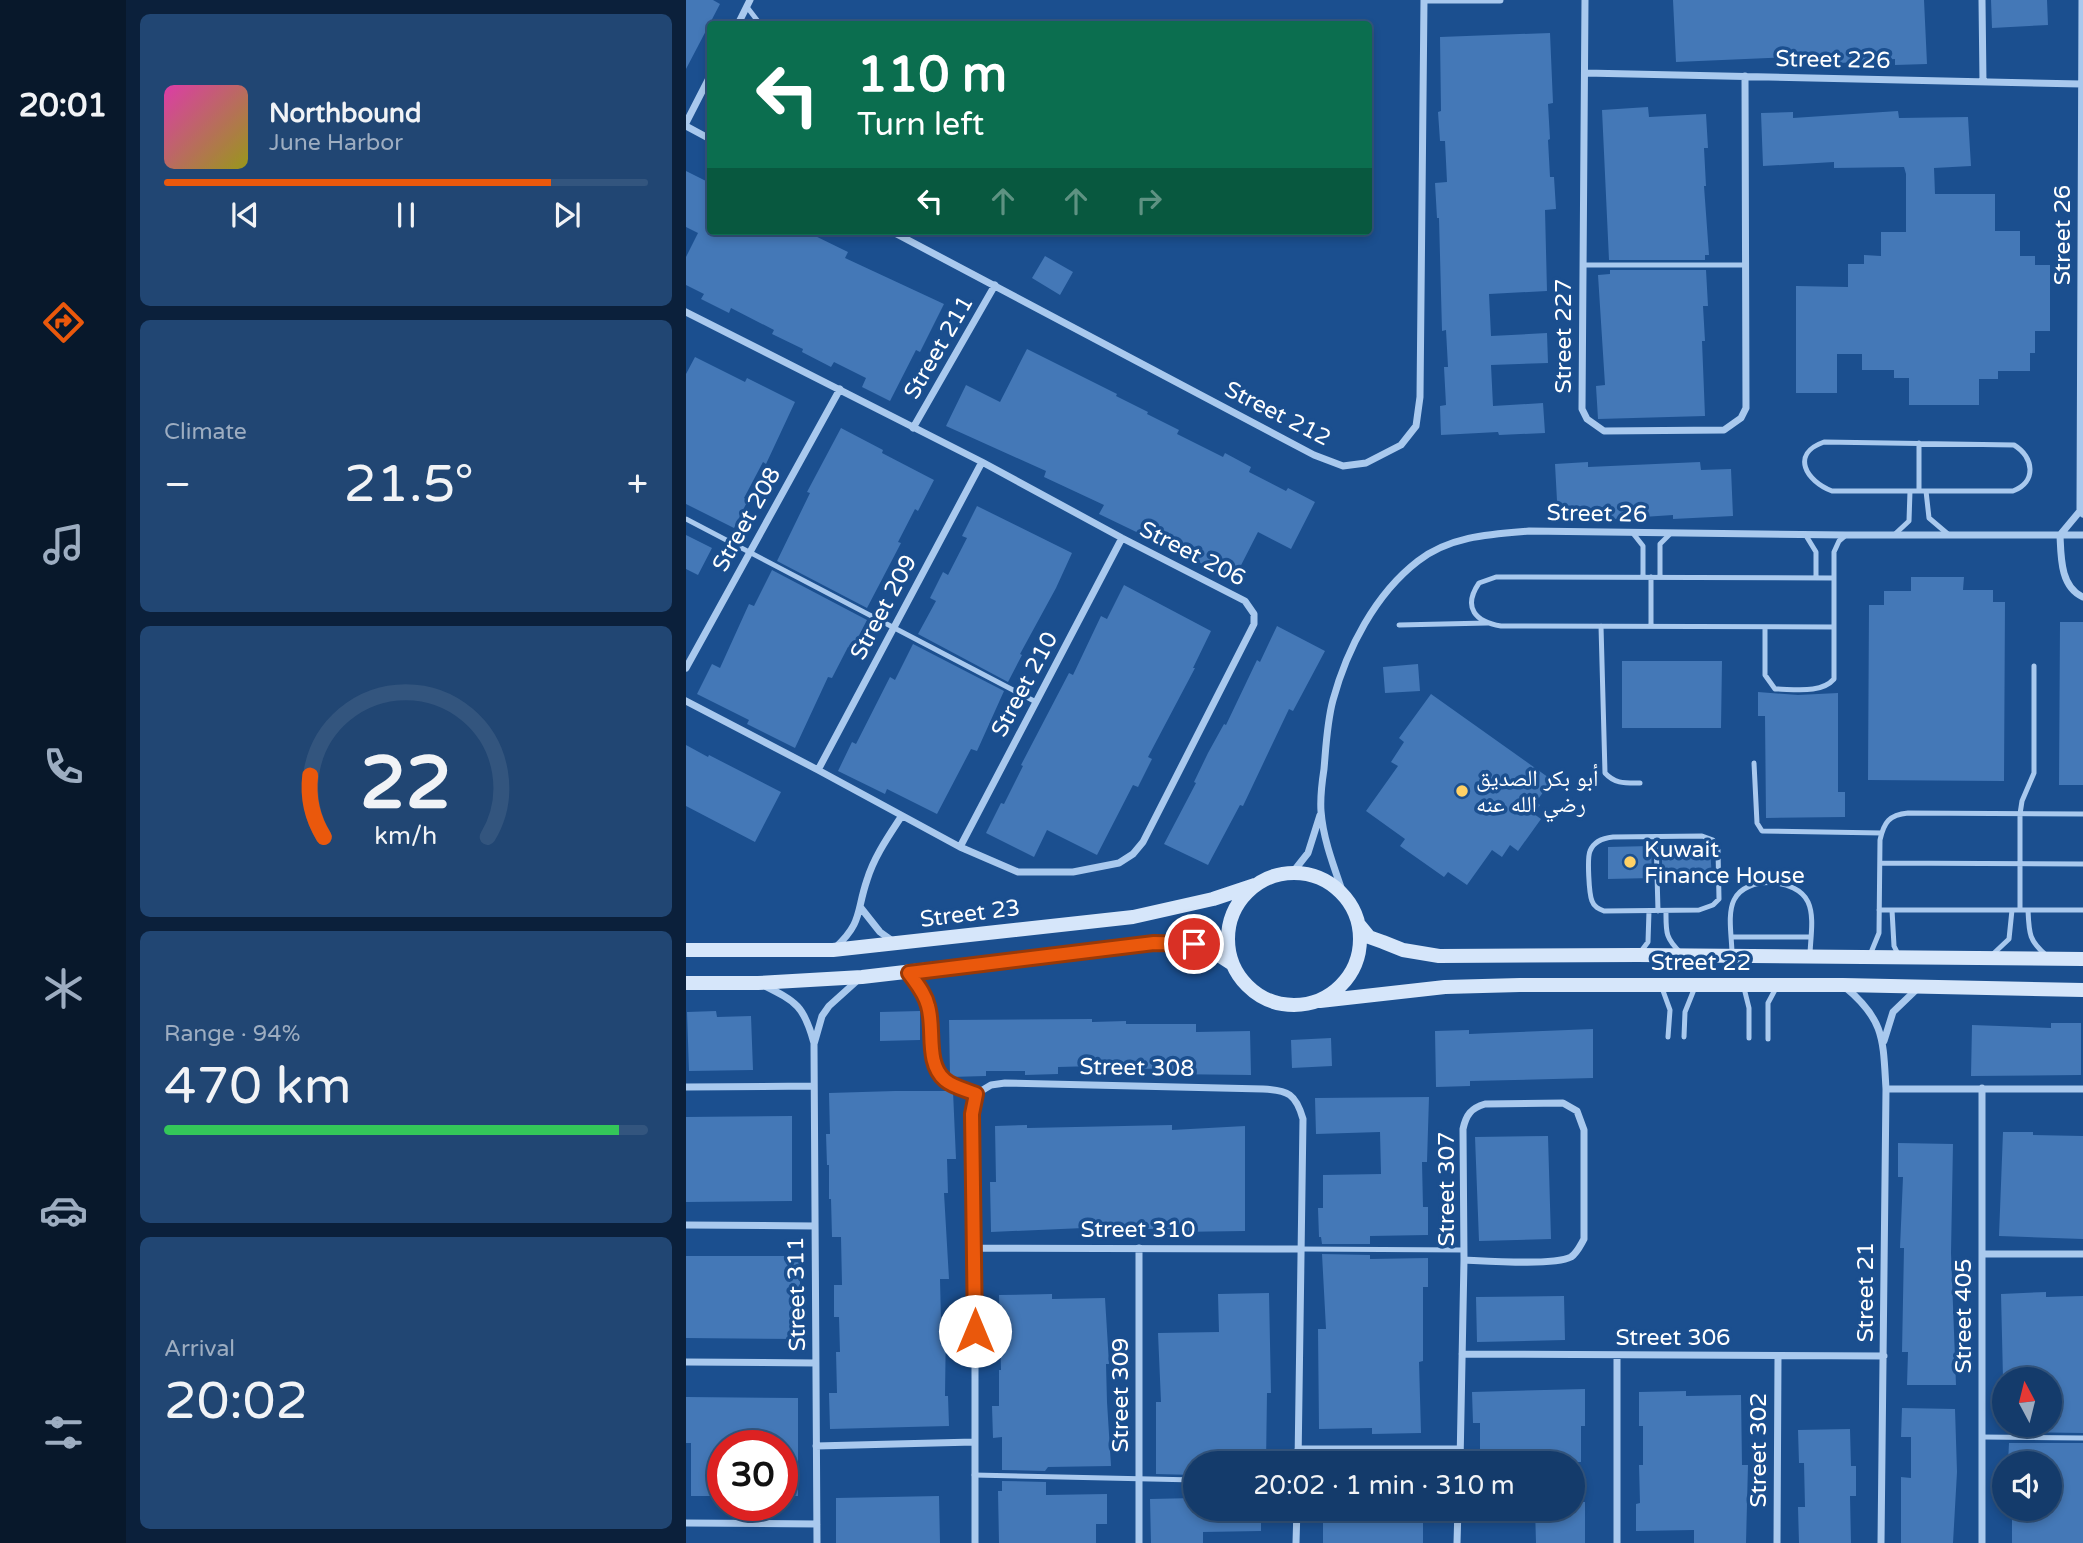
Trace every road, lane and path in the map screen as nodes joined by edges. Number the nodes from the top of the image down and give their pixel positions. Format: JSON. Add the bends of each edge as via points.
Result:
{"nodes":[{"id":1,"x":1424,"y":0,"type":"edge"},
{"id":2,"x":1500,"y":0,"type":"edge"},
{"id":3,"x":1585,"y":0,"type":"edge"},
{"id":4,"x":1982,"y":0,"type":"edge"},
{"id":5,"x":2082,"y":0,"type":"edge"},
{"id":6,"x":749,"y":4,"type":"edge"},
{"id":7,"x":740,"y":21,"type":"edge"},
{"id":8,"x":758,"y":21,"type":"edge"},
{"id":9,"x":1585,"y":73,"type":"junction"},
{"id":10,"x":1745,"y":76,"type":"junction"},
{"id":11,"x":1983,"y":82,"type":"junction"},
{"id":12,"x":707,"y":84,"type":"edge"},
{"id":13,"x":2081,"y":84,"type":"junction"},
{"id":14,"x":686,"y":125,"type":"edge"},
{"id":15,"x":707,"y":137,"type":"edge"},
{"id":16,"x":899,"y":235,"type":"edge"},
{"id":17,"x":1583,"y":265,"type":"junction"},
{"id":18,"x":1746,"y":265,"type":"junction"},
{"id":19,"x":995,"y":285,"type":"junction"},
{"id":20,"x":687,"y":315,"type":"edge"},
{"id":21,"x":841,"y":389,"type":"junction"},
{"id":22,"x":913,"y":428,"type":"junction"},
{"id":23,"x":1919,"y":443,"type":"junction"},
{"id":24,"x":982,"y":461,"type":"junction"},
{"id":25,"x":1910,"y":491,"type":"junction"},
{"id":26,"x":1923,"y":491,"type":"junction"},
{"id":27,"x":2082,"y":513,"type":"edge"},
{"id":28,"x":686,"y":519,"type":"edge"},
{"id":29,"x":1632,"y":532,"type":"junction"},
{"id":30,"x":1671,"y":533,"type":"junction"},
{"id":31,"x":1805,"y":534,"type":"junction"},
{"id":32,"x":1948,"y":534,"type":"junction"},
{"id":33,"x":1846,"y":535,"type":"junction"},
{"id":34,"x":1894,"y":535,"type":"junction"},
{"id":35,"x":2060,"y":535,"type":"junction"},
{"id":36,"x":2083,"y":535,"type":"edge"},
{"id":37,"x":1122,"y":538,"type":"junction"},
{"id":38,"x":750,"y":552,"type":"junction"},
{"id":39,"x":1643,"y":577,"type":"junction"},
{"id":40,"x":1651,"y":577,"type":"junction"},
{"id":41,"x":1660,"y":577,"type":"junction"},
{"id":42,"x":1816,"y":578,"type":"junction"},
{"id":43,"x":1834,"y":578,"type":"junction"},
{"id":44,"x":2083,"y":597,"type":"edge"},
{"id":45,"x":1486,"y":624,"type":"junction"},
{"id":46,"x":1399,"y":625,"type":"dead end"},
{"id":47,"x":1601,"y":626,"type":"junction"},
{"id":48,"x":1651,"y":626,"type":"junction"},
{"id":49,"x":894,"y":627,"type":"junction"},
{"id":50,"x":1765,"y":627,"type":"junction"},
{"id":51,"x":1834,"y":627,"type":"junction"},
{"id":52,"x":2034,"y":666,"type":"dead end"},
{"id":53,"x":686,"y":667,"type":"edge"},
{"id":54,"x":686,"y":701,"type":"edge"},
{"id":55,"x":1036,"y":702,"type":"junction"},
{"id":56,"x":1754,"y":763,"type":"dead end"},
{"id":57,"x":818,"y":770,"type":"junction"},
{"id":58,"x":1640,"y":783,"type":"dead end"},
{"id":59,"x":1321,"y":811,"type":"junction"},
{"id":60,"x":2020,"y":814,"type":"junction"},
{"id":61,"x":2083,"y":814,"type":"edge"},
{"id":62,"x":901,"y":817,"type":"junction"},
{"id":63,"x":1882,"y":833,"type":"junction"},
{"id":64,"x":1656,"y":837,"type":"junction"},
{"id":65,"x":960,"y":847,"type":"junction"},
{"id":66,"x":1880,"y":863,"type":"junction"},
{"id":67,"x":2020,"y":864,"type":"junction"},
{"id":68,"x":2083,"y":864,"type":"edge"},
{"id":69,"x":1293,"y":872,"type":"junction"},
{"id":70,"x":1255,"y":885,"type":"junction"},
{"id":71,"x":1343,"y":893,"type":"junction"},
{"id":72,"x":861,"y":908,"type":"junction"},
{"id":73,"x":1879,"y":910,"type":"junction"},
{"id":74,"x":1892,"y":910,"type":"junction"},
{"id":75,"x":2012,"y":910,"type":"junction"},
{"id":76,"x":2020,"y":910,"type":"junction"},
{"id":77,"x":2028,"y":910,"type":"junction"},
{"id":78,"x":1649,"y":911,"type":"junction"},
{"id":79,"x":1658,"y":911,"type":"junction"},
{"id":80,"x":1665,"y":911,"type":"junction"},
{"id":81,"x":2083,"y":911,"type":"edge"},
{"id":82,"x":1360,"y":926,"type":"junction"},
{"id":83,"x":1732,"y":937,"type":"junction"},
{"id":84,"x":1810,"y":937,"type":"junction"},
{"id":85,"x":899,"y":944,"type":"junction"},
{"id":86,"x":686,"y":950,"type":"edge"},
{"id":87,"x":833,"y":950,"type":"junction"},
{"id":88,"x":1638,"y":955,"type":"junction"},
{"id":89,"x":1683,"y":955,"type":"junction"},
{"id":90,"x":1732,"y":956,"type":"junction"},
{"id":91,"x":1810,"y":956,"type":"junction"},
{"id":92,"x":1869,"y":957,"type":"junction"},
{"id":93,"x":1900,"y":957,"type":"junction"},
{"id":94,"x":1989,"y":958,"type":"junction"},
{"id":95,"x":2049,"y":958,"type":"junction"},
{"id":96,"x":2083,"y":959,"type":"edge"},
{"id":97,"x":1231,"y":963,"type":"junction"},
{"id":98,"x":909,"y":973,"type":"junction"},
{"id":99,"x":862,"y":977,"type":"junction"},
{"id":100,"x":686,"y":983,"type":"edge"},
{"id":101,"x":758,"y":983,"type":"junction"},
{"id":102,"x":1661,"y":985,"type":"junction"},
{"id":103,"x":1696,"y":985,"type":"junction"},
{"id":104,"x":1743,"y":985,"type":"junction"},
{"id":105,"x":1777,"y":985,"type":"junction"},
{"id":106,"x":1843,"y":985,"type":"junction"},
{"id":107,"x":1920,"y":986,"type":"junction"},
{"id":108,"x":2083,"y":990,"type":"edge"},
{"id":109,"x":1320,"y":1001,"type":"junction"},
{"id":110,"x":1668,"y":1037,"type":"dead end"},
{"id":111,"x":1684,"y":1037,"type":"dead end"},
{"id":112,"x":1749,"y":1038,"type":"dead end"},
{"id":113,"x":1768,"y":1039,"type":"dead end"},
{"id":114,"x":1884,"y":1042,"type":"junction"},
{"id":115,"x":814,"y":1044,"type":"junction"},
{"id":116,"x":814,"y":1086,"type":"junction"},
{"id":117,"x":686,"y":1087,"type":"edge"},
{"id":118,"x":1982,"y":1088,"type":"junction"},
{"id":119,"x":2083,"y":1088,"type":"edge"},
{"id":120,"x":1886,"y":1089,"type":"junction"},
{"id":121,"x":976,"y":1094,"type":"junction"},
{"id":122,"x":686,"y":1224,"type":"edge"},
{"id":123,"x":815,"y":1226,"type":"junction"},
{"id":124,"x":975,"y":1248,"type":"junction"},
{"id":125,"x":1139,"y":1248,"type":"junction"},
{"id":126,"x":1300,"y":1248,"type":"junction"},
{"id":127,"x":1464,"y":1250,"type":"junction"},
{"id":128,"x":1982,"y":1254,"type":"junction"},
{"id":129,"x":2083,"y":1254,"type":"edge"},
{"id":130,"x":1464,"y":1260,"type":"junction"},
{"id":131,"x":1462,"y":1354,"type":"junction"},
{"id":132,"x":1617,"y":1356,"type":"junction"},
{"id":133,"x":1884,"y":1356,"type":"junction"},
{"id":134,"x":1778,"y":1357,"type":"junction"},
{"id":135,"x":686,"y":1362,"type":"edge"},
{"id":136,"x":816,"y":1363,"type":"junction"},
{"id":137,"x":1982,"y":1437,"type":"junction"},
{"id":138,"x":2083,"y":1438,"type":"edge"},
{"id":139,"x":974,"y":1442,"type":"junction"},
{"id":140,"x":816,"y":1446,"type":"junction"},
{"id":141,"x":1298,"y":1449,"type":"joint"},
{"id":142,"x":1460,"y":1449,"type":"joint"},
{"id":143,"x":974,"y":1475,"type":"junction"},
{"id":144,"x":1139,"y":1479,"type":"junction"},
{"id":145,"x":1183,"y":1480,"type":"edge"},
{"id":146,"x":1297,"y":1521,"type":"edge"},
{"id":147,"x":1458,"y":1521,"type":"edge"},
{"id":148,"x":686,"y":1523,"type":"edge"},
{"id":149,"x":817,"y":1524,"type":"junction"},
{"id":150,"x":817,"y":1543,"type":"edge"},
{"id":151,"x":975,"y":1543,"type":"edge"},
{"id":152,"x":1139,"y":1543,"type":"edge"},
{"id":153,"x":1296,"y":1543,"type":"edge"},
{"id":154,"x":1457,"y":1543,"type":"edge"},
{"id":155,"x":1617,"y":1543,"type":"edge"},
{"id":156,"x":1777,"y":1543,"type":"edge"},
{"id":157,"x":1881,"y":1543,"type":"edge"},
{"id":158,"x":1982,"y":1543,"type":"edge"}],
"edges":[{"from":1,"to":2,"type":"street"},
{"from":1,"to":19,"type":"street","name":"Street 212","via":[[1420,397],[1416,426],[1401,445],[1366,463],[1343,466],[1314,455]]},
{"from":3,"to":9,"type":"street","name":"Street 227"},
{"from":4,"to":11,"type":"street"},
{"from":5,"to":13,"type":"street","name":"Street 26"},
{"from":6,"to":7,"type":"street"},
{"from":6,"to":8,"type":"lane"},
{"from":9,"to":10,"type":"street","name":"Street 226"},
{"from":9,"to":17,"type":"street","name":"Street 227"},
{"from":10,"to":11,"type":"street","name":"Street 226"},
{"from":10,"to":18,"type":"street","name":"Street 227"},
{"from":11,"to":13,"type":"street","name":"Street 226"},
{"from":12,"to":14,"type":"street"},
{"from":13,"to":27,"type":"street","name":"Street 26"},
{"from":14,"to":15,"type":"street"},
{"from":16,"to":19,"type":"street","name":"Street 212"},
{"from":17,"to":18,"type":"lane"},
{"from":17,"to":18,"type":"street","name":"Street 227","via":[[1582,409],[1587,419],[1604,431],[1724,430],[1741,418],[1746,408]]},
{"from":19,"to":22,"type":"street","name":"Street 211"},
{"from":20,"to":21,"type":"street","name":"Street 206"},
{"from":21,"to":22,"type":"street","name":"Street 206"},
{"from":21,"to":38,"type":"street","name":"Street 208"},
{"from":22,"to":24,"type":"street","name":"Street 206"},
{"from":23,"to":25,"type":"lane","via":[[1824,442],[1806,455],[1808,476],[1832,491]]},
{"from":23,"to":26,"type":"lane"},
{"from":23,"to":26,"type":"lane","via":[[2014,445],[2029,461],[2029,476],[2023,487],[2013,491]]},
{"from":24,"to":37,"type":"street","name":"Street 206"},
{"from":24,"to":49,"type":"street","name":"Street 209"},
{"from":25,"to":26,"type":"lane"},
{"from":25,"to":34,"type":"lane","via":[[1909,521]]},
{"from":26,"to":32,"type":"lane","via":[[1929,518]]},
{"from":27,"to":35,"type":"street","name":"Street 26"},
{"from":28,"to":38,"type":"lane"},
{"from":29,"to":30,"type":"street","name":"Street 26"},
{"from":29,"to":39,"type":"lane","via":[[1643,546]]},
{"from":29,"to":59,"type":"street","name":"Street 26","via":[[1481,535],[1451,543],[1418,560],[1369,615],[1350,654],[1333,701]]},
{"from":30,"to":31,"type":"street","name":"Street 26"},
{"from":30,"to":41,"type":"lane","via":[[1660,544]]},
{"from":31,"to":33,"type":"street","name":"Street 26"},
{"from":31,"to":42,"type":"lane","via":[[1816,552]]},
{"from":32,"to":34,"type":"street","name":"Street 26"},
{"from":32,"to":35,"type":"street","name":"Street 26"},
{"from":33,"to":34,"type":"street","name":"Street 26"},
{"from":33,"to":43,"type":"lane","via":[[1834,552]]},
{"from":35,"to":36,"type":"street","name":"Street 26"},
{"from":35,"to":44,"type":"street","via":[[2068,584]]},
{"from":37,"to":55,"type":"street","name":"Street 210"},
{"from":37,"to":65,"type":"street","name":"Street 206","via":[[1245,601],[1254,614],[1254,624],[1143,842],[1119,863],[1047,874],[1018,872]]},
{"from":38,"to":49,"type":"lane"},
{"from":38,"to":53,"type":"street","name":"Street 208"},
{"from":39,"to":40,"type":"lane"},
{"from":39,"to":45,"type":"lane","via":[[1486,579],[1471,600],[1473,610]]},
{"from":40,"to":41,"type":"lane"},
{"from":40,"to":48,"type":"lane"},
{"from":41,"to":42,"type":"lane"},
{"from":42,"to":43,"type":"lane"},
{"from":43,"to":51,"type":"lane"},
{"from":45,"to":46,"type":"lane"},
{"from":45,"to":47,"type":"lane"},
{"from":47,"to":48,"type":"lane"},
{"from":47,"to":58,"type":"lane","via":[[1605,773],[1612,780]]},
{"from":48,"to":50,"type":"lane"},
{"from":49,"to":55,"type":"lane"},
{"from":49,"to":57,"type":"street","name":"Street 209"},
{"from":50,"to":51,"type":"lane"},
{"from":50,"to":51,"type":"lane","via":[[1765,675],[1775,689],[1820,689],[1834,679]]},
{"from":52,"to":60,"type":"lane","via":[[2034,773]]},
{"from":54,"to":57,"type":"street","name":"Street 206"},
{"from":55,"to":65,"type":"street","name":"Street 210"},
{"from":56,"to":63,"type":"lane","via":[[1757,823],[1762,831]]},
{"from":57,"to":62,"type":"street","name":"Street 206"},
{"from":59,"to":69,"type":"street","name":"Street 26","via":[[1308,853]]},
{"from":59,"to":71,"type":"street","name":"Street 26"},
{"from":60,"to":61,"type":"lane"},
{"from":60,"to":63,"type":"lane","via":[[1898,814],[1889,817]]},
{"from":60,"to":67,"type":"lane"},
{"from":62,"to":65,"type":"street","name":"Street 206"},
{"from":62,"to":72,"type":"street","via":[[877,855]]},
{"from":63,"to":66,"type":"lane"},
{"from":64,"to":78,"type":"lane","via":[[1603,838],[1588,859],[1590,898],[1598,909]]},
{"from":64,"to":79,"type":"lane"},
{"from":64,"to":80,"type":"lane","via":[[1702,836],[1713,840],[1717,850],[1719,899],[1706,908]]},
{"from":66,"to":67,"type":"lane"},
{"from":66,"to":73,"type":"lane"},
{"from":67,"to":68,"type":"lane"},
{"from":67,"to":76,"type":"lane"},
{"from":69,"to":70,"type":"street"},
{"from":69,"to":71,"type":"street","via":[[1320,878]]},
{"from":70,"to":85,"type":"street","name":"Street 23","via":[[1133,917]]},
{"from":70,"to":97,"type":"street","via":[[1230,920]]},
{"from":71,"to":82,"type":"street"},
{"from":72,"to":85,"type":"street","via":[[880,932]]},
{"from":72,"to":87,"type":"street","via":[[850,934]]},
{"from":73,"to":74,"type":"lane"},
{"from":73,"to":92,"type":"lane","via":[[1879,933]]},
{"from":74,"to":75,"type":"lane"},
{"from":74,"to":93,"type":"lane","via":[[1894,946]]},
{"from":75,"to":76,"type":"lane"},
{"from":75,"to":94,"type":"lane","via":[[2009,939]]},
{"from":76,"to":77,"type":"lane"},
{"from":77,"to":81,"type":"lane"},
{"from":77,"to":95,"type":"lane","via":[[2031,940]]},
{"from":78,"to":79,"type":"lane"},
{"from":78,"to":88,"type":"lane","via":[[1648,942]]},
{"from":79,"to":80,"type":"lane"},
{"from":80,"to":89,"type":"lane","via":[[1669,941]]},
{"from":82,"to":88,"type":"street","name":"Street 22","via":[[1369,937],[1439,956]]},
{"from":82,"to":109,"type":"street","via":[[1353,970],[1339,988]]},
{"from":83,"to":84,"type":"lane"},
{"from":83,"to":84,"type":"lane","via":[[1734,900],[1742,890],[1761,884],[1790,886],[1801,892],[1811,910]]},
{"from":83,"to":90,"type":"lane"},
{"from":84,"to":91,"type":"lane"},
{"from":85,"to":87,"type":"street","name":"Street 23"},
{"from":86,"to":87,"type":"street","name":"Street 23"},
{"from":88,"to":89,"type":"street","name":"Street 22"},
{"from":89,"to":90,"type":"street","name":"Street 22"},
{"from":90,"to":91,"type":"street","name":"Street 22"},
{"from":91,"to":92,"type":"street","name":"Street 22"},
{"from":92,"to":93,"type":"street","name":"Street 22"},
{"from":93,"to":94,"type":"street","name":"Street 22"},
{"from":94,"to":95,"type":"street","name":"Street 22"},
{"from":95,"to":96,"type":"street","name":"Street 22"},
{"from":97,"to":98,"type":"street","via":[[1194,944],[1154,943]]},
{"from":97,"to":109,"type":"street","via":[[1258,995],[1278,1004]]},
{"from":98,"to":99,"type":"street"},
{"from":98,"to":121,"type":"lane","via":[[929,1008],[937,1069],[946,1081]]},
{"from":99,"to":101,"type":"street"},
{"from":99,"to":115,"type":"street","name":"Street 311","via":[[829,1006]]},
{"from":100,"to":101,"type":"street"},
{"from":101,"to":115,"type":"street","name":"Street 311","via":[[797,1005],[807,1018]]},
{"from":102,"to":103,"type":"street","name":"Street 22"},
{"from":102,"to":109,"type":"street","name":"Street 22","via":[[1445,987]]},
{"from":102,"to":110,"type":"lane","via":[[1670,1010]]},
{"from":103,"to":104,"type":"street","name":"Street 22"},
{"from":103,"to":111,"type":"lane","via":[[1685,1012]]},
{"from":104,"to":105,"type":"street","name":"Street 22"},
{"from":104,"to":112,"type":"lane"},
{"from":105,"to":106,"type":"street","name":"Street 22"},
{"from":105,"to":113,"type":"lane","via":[[1768,1003]]},
{"from":106,"to":107,"type":"street","name":"Street 22"},
{"from":106,"to":114,"type":"street","name":"Street 21","via":[[1875,1017]]},
{"from":107,"to":108,"type":"street","name":"Street 22"},
{"from":107,"to":114,"type":"street","name":"Street 21","via":[[1893,1012]]},
{"from":114,"to":120,"type":"street","name":"Street 21"},
{"from":115,"to":116,"type":"street","name":"Street 311"},
{"from":116,"to":117,"type":"street"},
{"from":116,"to":123,"type":"street","name":"Street 311"},
{"from":118,"to":119,"type":"street"},
{"from":118,"to":120,"type":"street"},
{"from":118,"to":128,"type":"street","name":"Street 405"},
{"from":120,"to":133,"type":"street","name":"Street 21"},
{"from":121,"to":124,"type":"street","via":[[972,1114]]},
{"from":121,"to":126,"type":"street","name":"Street 308","via":[[1005,1083],[1281,1090],[1292,1096],[1303,1119]]},
{"from":122,"to":123,"type":"street"},
{"from":123,"to":136,"type":"street","name":"Street 311"},
{"from":124,"to":125,"type":"street","name":"Street 310"},
{"from":124,"to":139,"type":"street"},
{"from":125,"to":126,"type":"street","name":"Street 310"},
{"from":125,"to":144,"type":"street","name":"Street 309"},
{"from":126,"to":127,"type":"lane"},
{"from":126,"to":141,"type":"street","name":"Street 308"},
{"from":127,"to":130,"type":"street","name":"Street 307"},
{"from":127,"to":130,"type":"street","name":"Street 307","via":[[1463,1129],[1470,1112],[1485,1104],[1563,1103],[1577,1111],[1584,1130],[1584,1239],[1573,1256],[1557,1261]]},
{"from":128,"to":129,"type":"street"},
{"from":128,"to":137,"type":"street","name":"Street 405"},
{"from":130,"to":131,"type":"street","name":"Street 307"},
{"from":131,"to":132,"type":"street","name":"Street 306"},
{"from":131,"to":142,"type":"street","name":"Street 307"},
{"from":132,"to":134,"type":"street","name":"Street 306"},
{"from":132,"to":155,"type":"street"},
{"from":133,"to":134,"type":"street","name":"Street 306"},
{"from":133,"to":157,"type":"street","name":"Street 21"},
{"from":134,"to":156,"type":"street","name":"Street 302"},
{"from":135,"to":136,"type":"street"},
{"from":136,"to":140,"type":"street","name":"Street 311"},
{"from":137,"to":138,"type":"lane"},
{"from":137,"to":158,"type":"street","name":"Street 405"},
{"from":139,"to":140,"type":"street"},
{"from":139,"to":143,"type":"street"},
{"from":140,"to":149,"type":"street","name":"Street 311"},
{"from":141,"to":142,"type":"street"},
{"from":143,"to":144,"type":"lane"},
{"from":143,"to":151,"type":"street"},
{"from":144,"to":145,"type":"lane"},
{"from":144,"to":152,"type":"street","name":"Street 309"},
{"from":146,"to":153,"type":"street"},
{"from":147,"to":154,"type":"street"},
{"from":148,"to":149,"type":"street"},
{"from":149,"to":150,"type":"street","name":"Street 311"}]}
